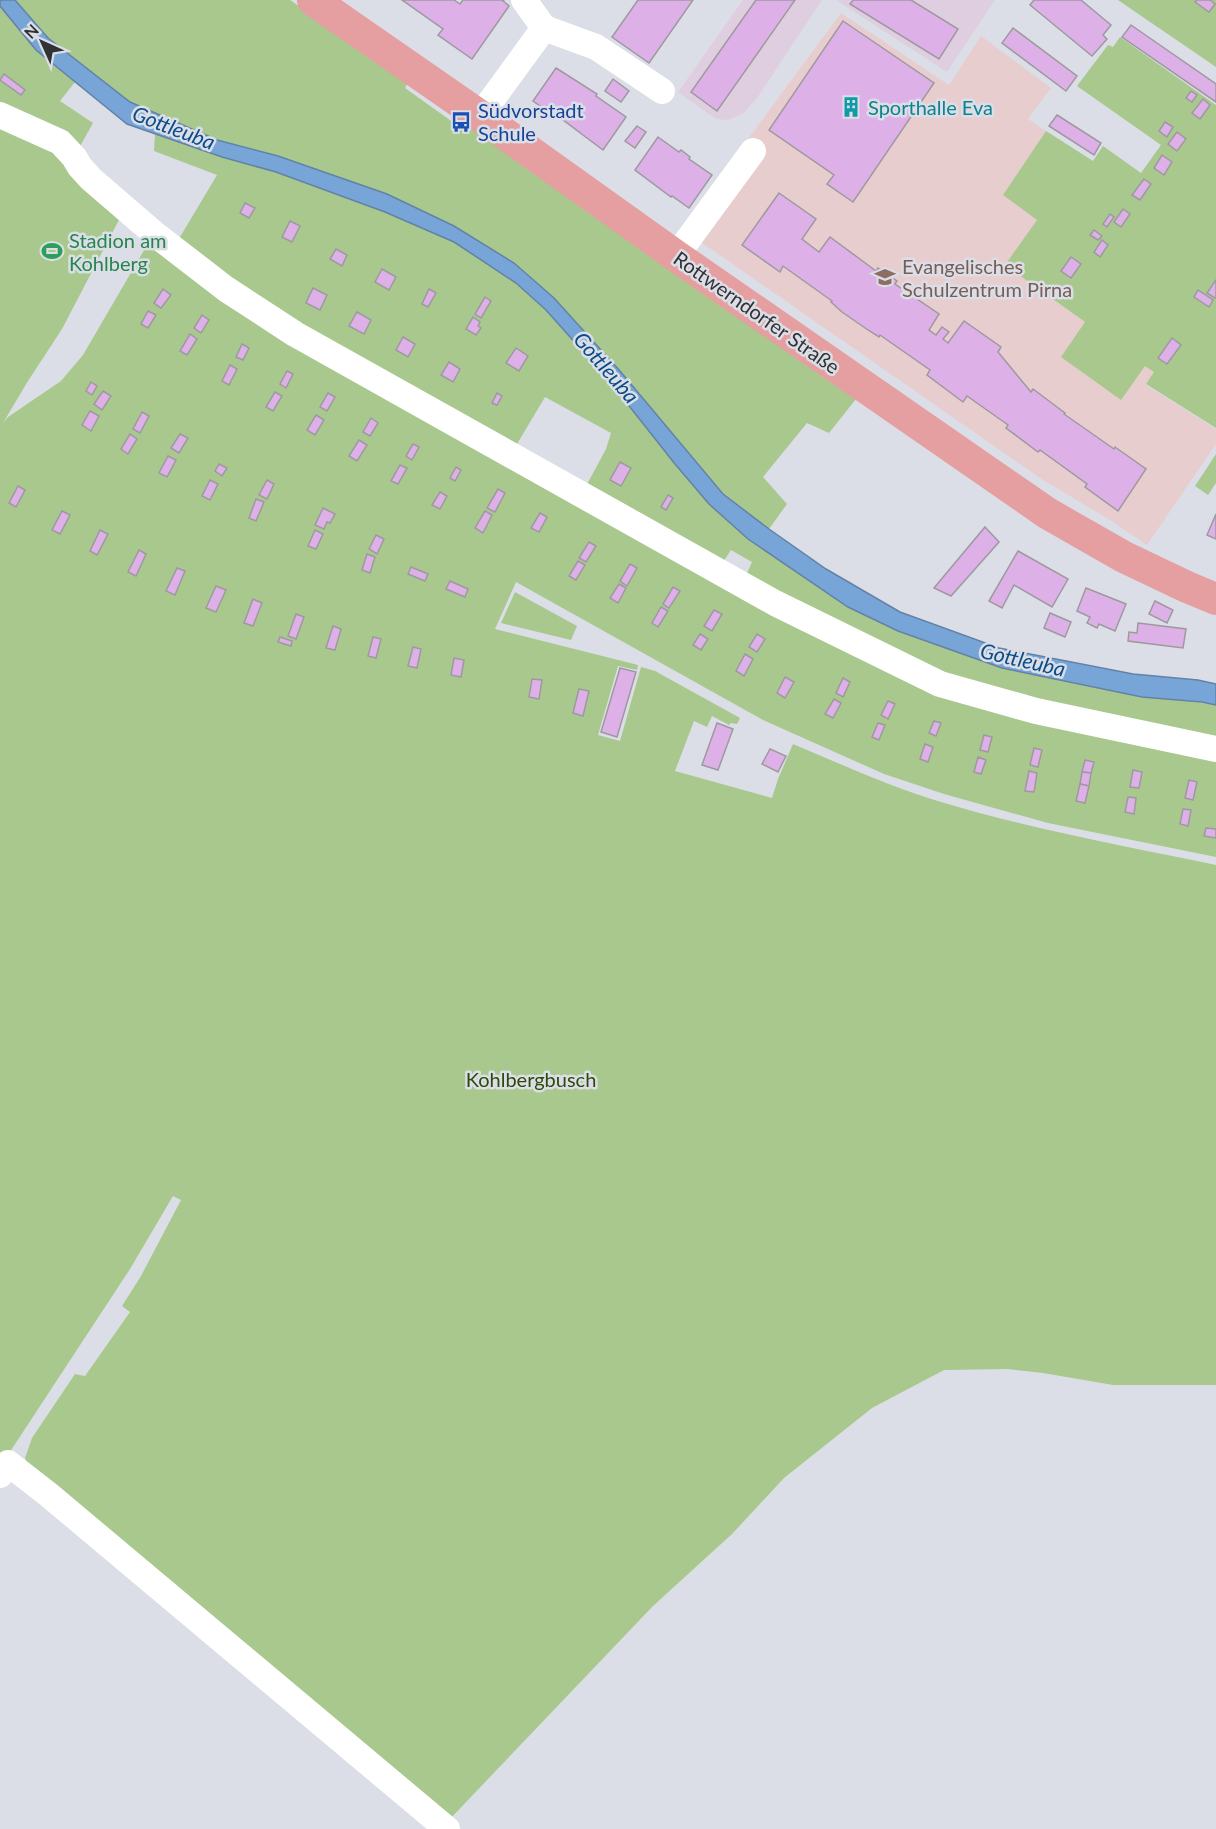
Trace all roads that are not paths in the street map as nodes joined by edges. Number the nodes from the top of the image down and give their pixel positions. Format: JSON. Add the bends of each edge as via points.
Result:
{"nodes":[{"id":1,"x":313,"y":0,"type":"edge"},
{"id":2,"x":524,"y":0,"type":"edge"},
{"id":3,"x":544,"y":28,"type":"junction"},
{"id":4,"x":662,"y":91,"type":"dead end"},
{"id":5,"x":0,"y":115,"type":"edge"},
{"id":6,"x":480,"y":116,"type":"junction"},
{"id":7,"x":753,"y":151,"type":"dead end"},
{"id":8,"x":676,"y":256,"type":"junction"},
{"id":9,"x":1216,"y":599,"type":"edge"},
{"id":10,"x":1216,"y":749,"type":"edge"},
{"id":11,"x":3,"y":1464,"type":"edge"},
{"id":12,"x":447,"y":1829,"type":"edge"}],
"edges":[{"from":1,"to":6,"type":"main road","name":"Rottwerndorfer Straße"},
{"from":2,"to":3,"type":"lane"},
{"from":3,"to":4,"type":"lane","via":[[596,47]]},
{"from":3,"to":6,"type":"lane"},
{"from":5,"to":10,"type":"lane","via":[[60,142],[91,179],[156,236],[295,334],[775,603],[940,684],[1036,711]]},
{"from":6,"to":8,"type":"main road","name":"Rottwerndorfer Straße"},
{"from":7,"to":8,"type":"lane"},
{"from":8,"to":9,"type":"main road","name":"Rottwerndorfer Straße","via":[[1047,513],[1124,557]]},
{"from":11,"to":12,"type":"lane","via":[[111,1546]]}]}
